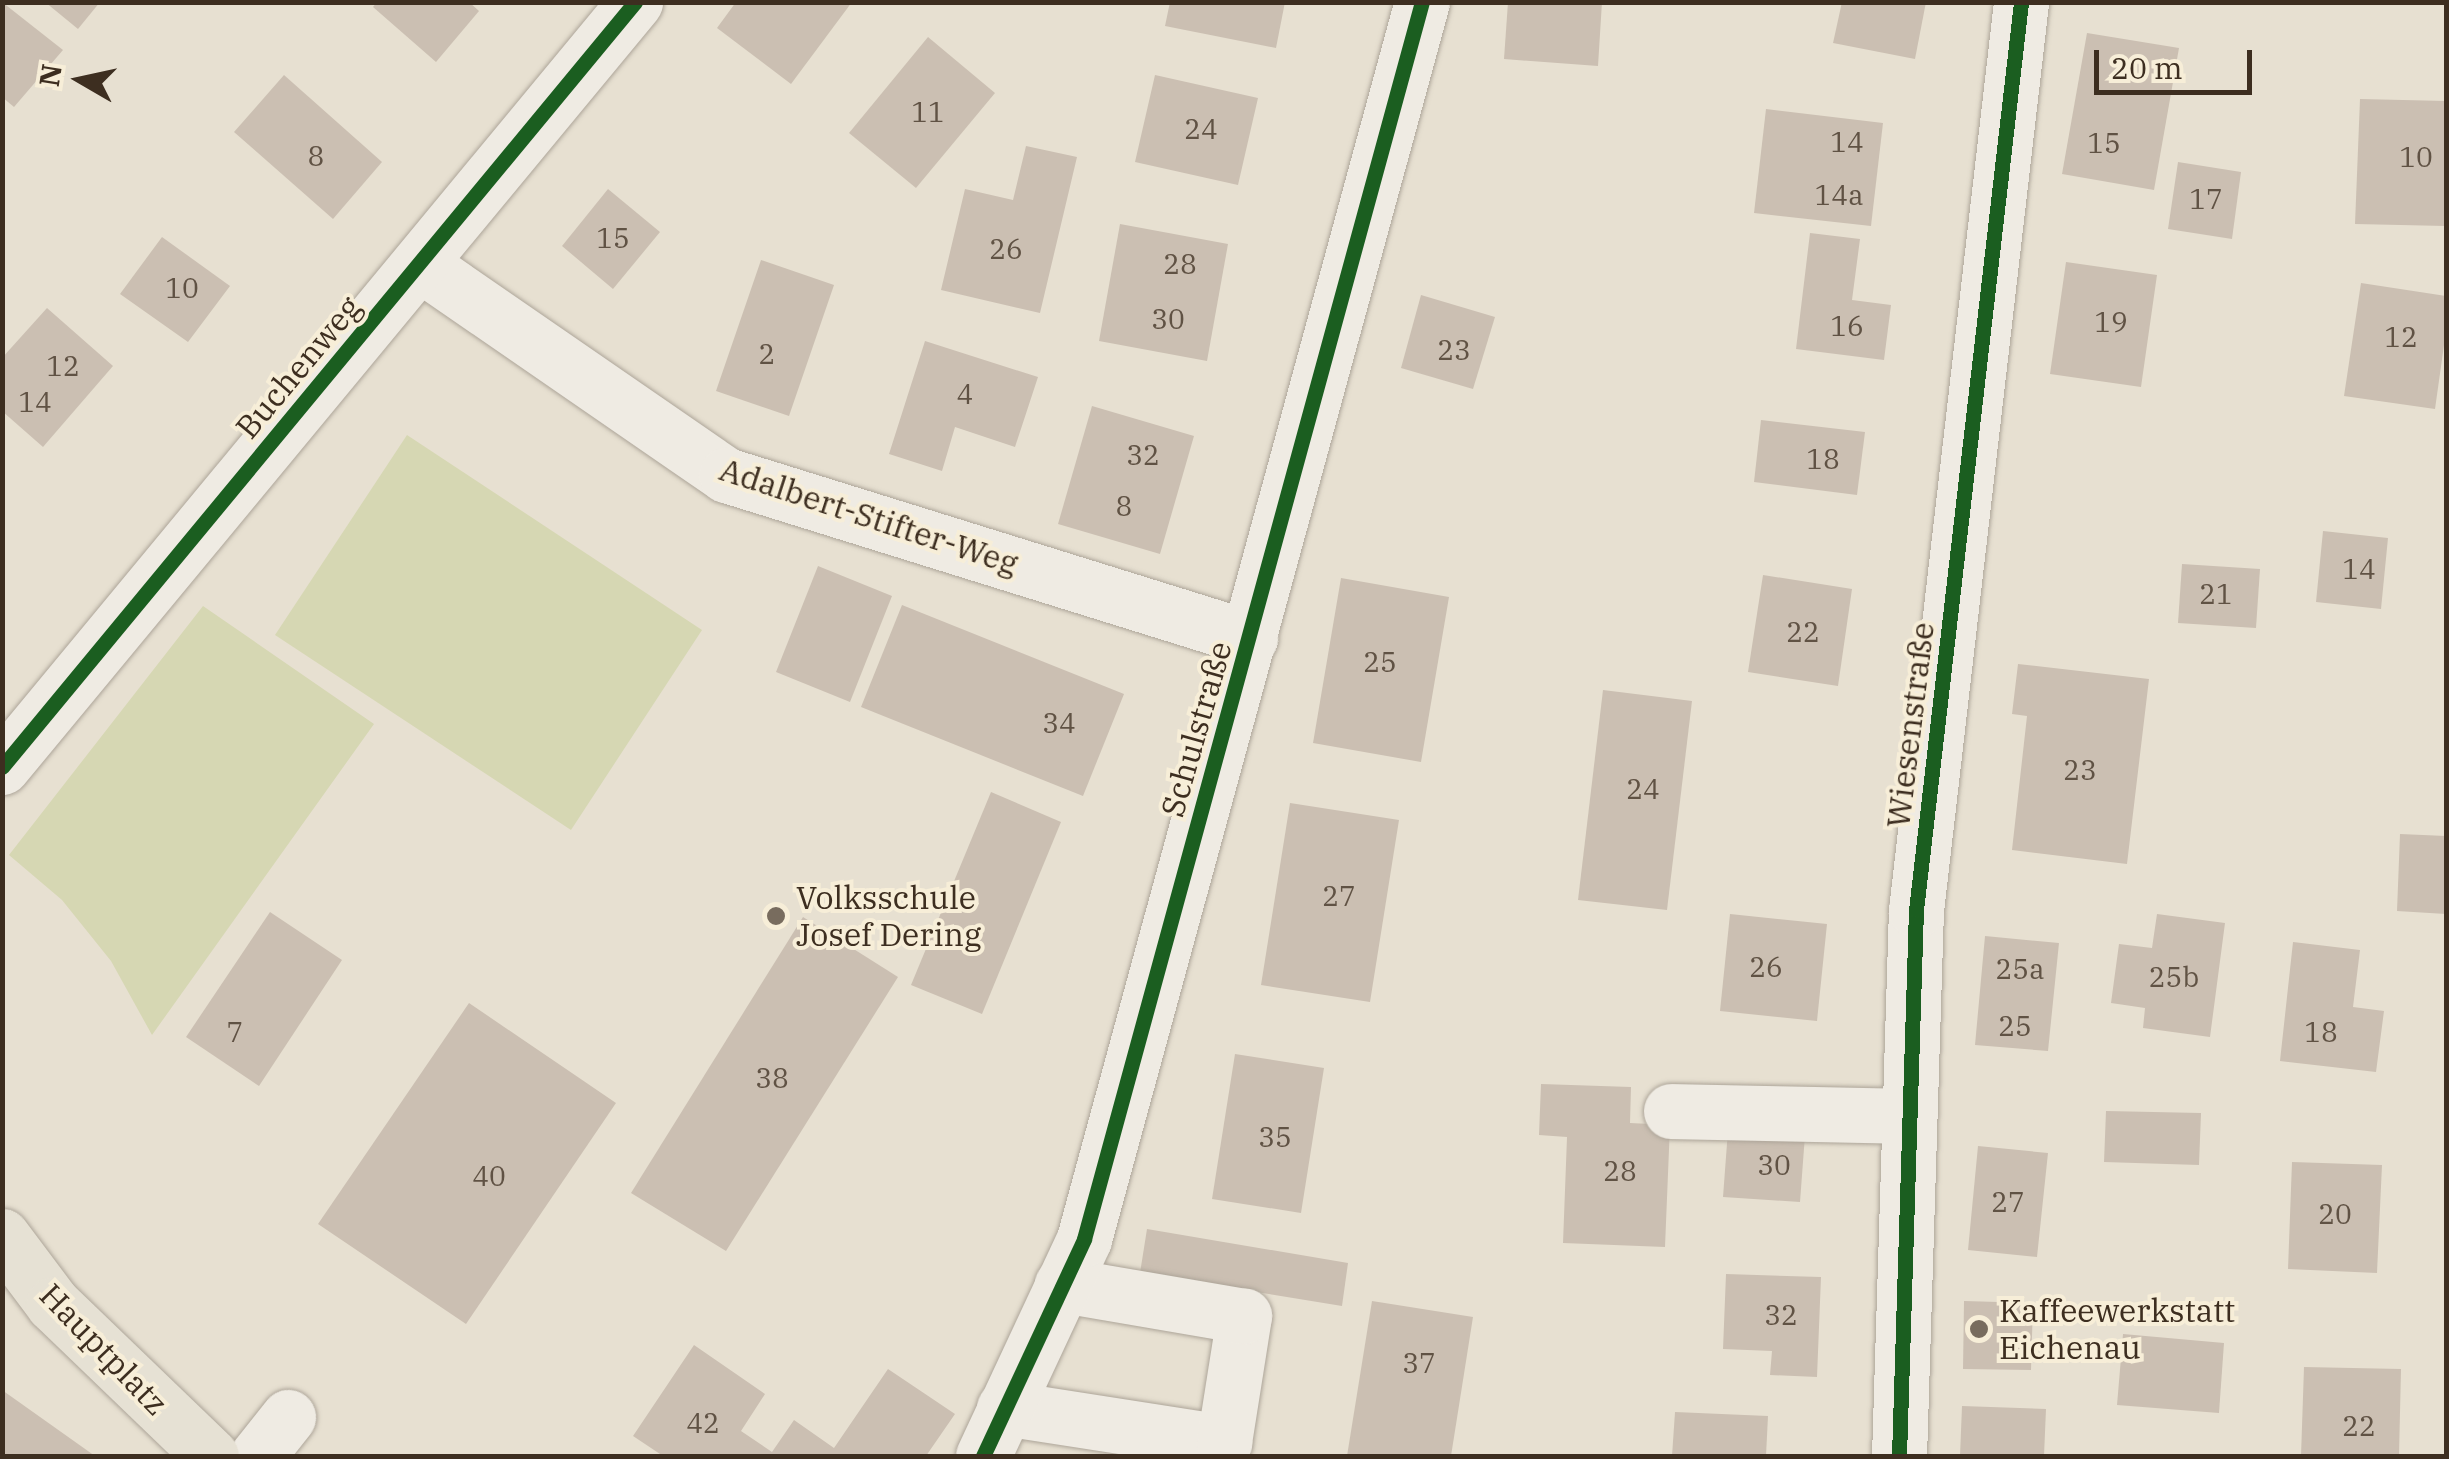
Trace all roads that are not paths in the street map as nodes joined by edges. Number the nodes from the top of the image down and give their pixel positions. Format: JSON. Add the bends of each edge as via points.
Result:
{"nodes":[{"id":1,"x":635,"y":2,"type":"edge"},
{"id":2,"x":1422,"y":2,"type":"edge"},
{"id":3,"x":2021,"y":2,"type":"edge"},
{"id":4,"x":420,"y":264,"type":"junction"},
{"id":5,"x":1250,"y":638,"type":"junction"},
{"id":6,"x":2,"y":767,"type":"edge"},
{"id":7,"x":1671,"y":1111,"type":"dead end"},
{"id":8,"x":1909,"y":1116,"type":"junction"},
{"id":9,"x":2,"y":1236,"type":"edge"},
{"id":10,"x":1062,"y":1285,"type":"junction"},
{"id":11,"x":1002,"y":1442,"type":"edge"},
{"id":12,"x":1168,"y":1445,"type":"edge"},
{"id":13,"x":211,"y":1456,"type":"edge"},
{"id":14,"x":1899,"y":1456,"type":"edge"}],
"edges":[{"from":1,"to":4,"type":"street","name":"Buchenweg"},
{"from":2,"to":5,"type":"street","name":"Schulstraße"},
{"from":3,"to":8,"type":"street","name":"Wiesenstraße","via":[[1916,910]]},
{"from":4,"to":5,"type":"street","name":"Adalbert-Stifter-Weg","via":[[726,476]]},
{"from":4,"to":6,"type":"street","name":"Buchenweg"},
{"from":5,"to":10,"type":"street","name":"Schulstraße","via":[[1084,1239]]},
{"from":7,"to":8,"type":"street"},
{"from":8,"to":14,"type":"street","name":"Wiesenstraße"},
{"from":9,"to":13,"type":"main road","name":"Hauptplatz","via":[[53,1304]]},
{"from":10,"to":11,"type":"street","name":"Schulstraße"},
{"from":10,"to":12,"type":"street","via":[[1244,1316],[1224,1442]]},
{"from":11,"to":12,"type":"street"}]}
